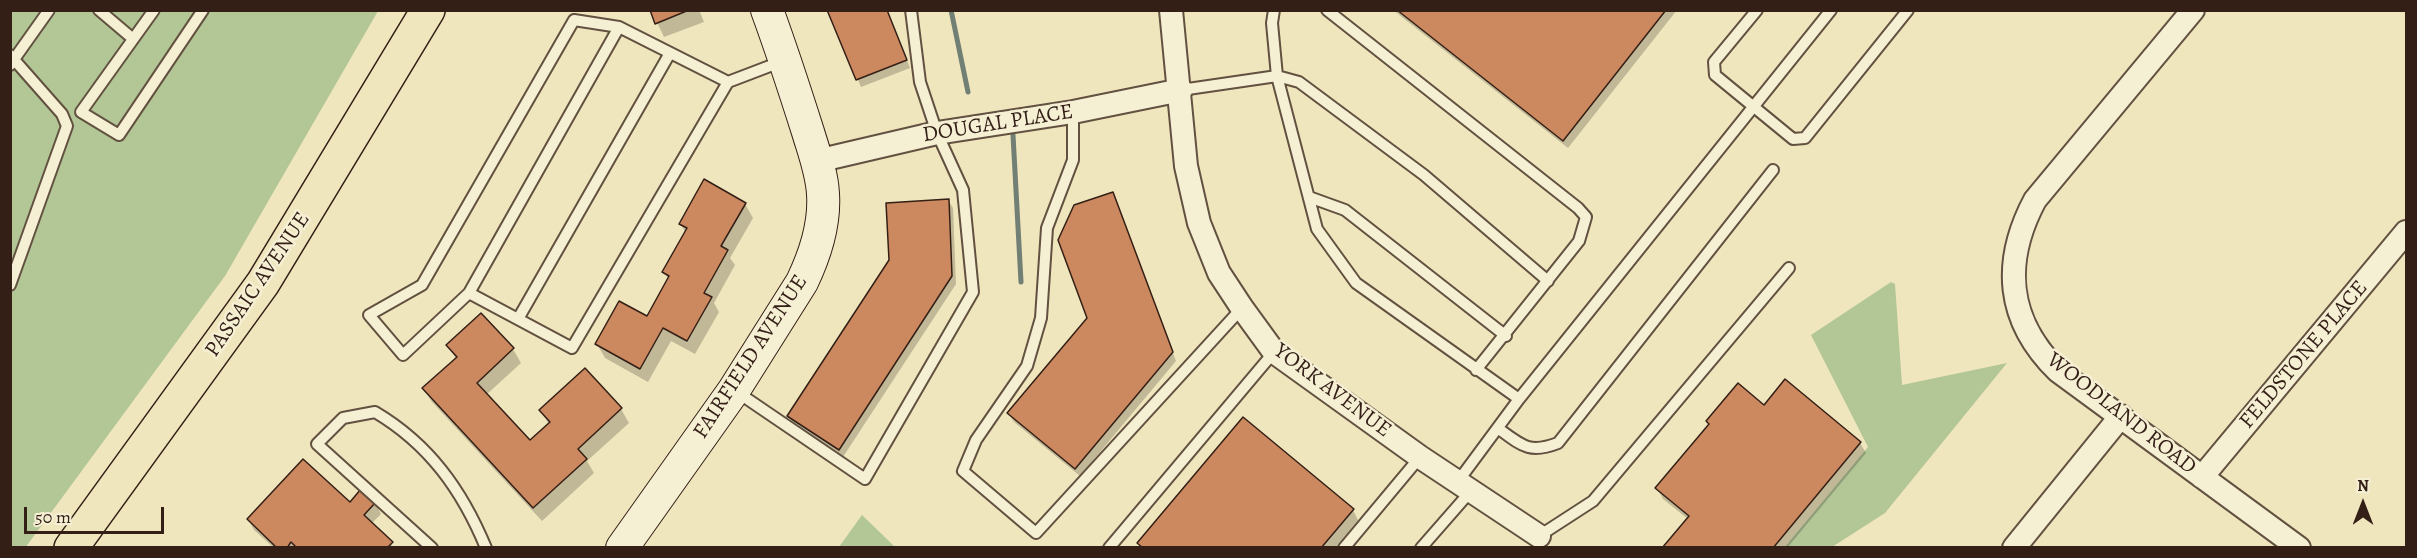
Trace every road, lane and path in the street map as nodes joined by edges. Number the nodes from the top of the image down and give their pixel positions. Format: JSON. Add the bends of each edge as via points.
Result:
{"nodes":[{"id":1,"x":49,"y":10,"type":"edge"},
{"id":2,"x":99,"y":10,"type":"edge"},
{"id":3,"x":154,"y":10,"type":"edge"},
{"id":4,"x":203,"y":10,"type":"edge"},
{"id":5,"x":428,"y":10,"type":"edge"},
{"id":6,"x":767,"y":10,"type":"edge"},
{"id":7,"x":911,"y":10,"type":"edge"},
{"id":8,"x":1172,"y":10,"type":"edge"},
{"id":9,"x":1274,"y":10,"type":"edge"},
{"id":10,"x":1327,"y":10,"type":"edge"},
{"id":11,"x":1757,"y":10,"type":"edge"},
{"id":12,"x":1831,"y":10,"type":"edge"},
{"id":13,"x":1908,"y":10,"type":"edge"},
{"id":14,"x":2193,"y":10,"type":"edge"},
{"id":15,"x":619,"y":27,"type":"junction"},
{"id":16,"x":132,"y":38,"type":"junction"},
{"id":17,"x":670,"y":53,"type":"junction"},
{"id":18,"x":12,"y":60,"type":"edge"},
{"id":19,"x":786,"y":60,"type":"junction"},
{"id":20,"x":1277,"y":76,"type":"junction"},
{"id":21,"x":728,"y":82,"type":"junction"},
{"id":22,"x":1181,"y":90,"type":"junction"},
{"id":23,"x":1753,"y":107,"type":"junction"},
{"id":24,"x":1073,"y":112,"type":"junction"},
{"id":25,"x":937,"y":133,"type":"junction"},
{"id":26,"x":817,"y":161,"type":"junction"},
{"id":27,"x":1773,"y":170,"type":"dead end"},
{"id":28,"x":1309,"y":197,"type":"junction"},
{"id":29,"x":2406,"y":232,"type":"edge"},
{"id":30,"x":1789,"y":267,"type":"dead end"},
{"id":31,"x":1548,"y":281,"type":"junction"},
{"id":32,"x":10,"y":285,"type":"edge"},
{"id":33,"x":469,"y":293,"type":"junction"},
{"id":34,"x":1242,"y":308,"type":"junction"},
{"id":35,"x":518,"y":319,"type":"junction"},
{"id":36,"x":1506,"y":336,"type":"junction"},
{"id":37,"x":1274,"y":352,"type":"junction"},
{"id":38,"x":1476,"y":370,"type":"junction"},
{"id":39,"x":734,"y":390,"type":"junction"},
{"id":40,"x":1519,"y":399,"type":"junction"},
{"id":41,"x":2121,"y":416,"type":"junction"},
{"id":42,"x":1499,"y":429,"type":"junction"},
{"id":43,"x":1420,"y":457,"type":"junction"},
{"id":44,"x":2202,"y":477,"type":"junction"},
{"id":45,"x":1464,"y":486,"type":"junction"},
{"id":46,"x":1539,"y":536,"type":"joint"},
{"id":47,"x":71,"y":548,"type":"edge"},
{"id":48,"x":432,"y":548,"type":"edge"},
{"id":49,"x":486,"y":548,"type":"edge"},
{"id":50,"x":621,"y":548,"type":"edge"},
{"id":51,"x":1109,"y":548,"type":"edge"},
{"id":52,"x":1344,"y":548,"type":"edge"},
{"id":53,"x":1421,"y":548,"type":"edge"},
{"id":54,"x":2014,"y":548,"type":"edge"},
{"id":55,"x":2299,"y":548,"type":"edge"}],
"edges":[{"from":1,"to":18,"type":"lane"},
{"from":2,"to":16,"type":"lane"},
{"from":3,"to":16,"type":"lane"},
{"from":4,"to":16,"type":"lane","via":[[119,135],[81,112]]},
{"from":5,"to":47,"type":"main road","name":"PASSAIC AVENUE","via":[[263,283]]},
{"from":6,"to":19,"type":"street","name":"FAIRFIELD AVENUE"},
{"from":7,"to":25,"type":"lane","via":[[920,82]]},
{"from":8,"to":22,"type":"street","name":"YORK AVENUE"},
{"from":9,"to":20,"type":"lane"},
{"from":10,"to":31,"type":"lane","via":[[1586,217],[1579,241]]},
{"from":11,"to":23,"type":"lane","via":[[1714,62],[1713,69]]},
{"from":12,"to":23,"type":"lane"},
{"from":13,"to":23,"type":"lane","via":[[1805,138],[1793,139]]},
{"from":14,"to":41,"type":"street","name":"WOODLAND ROAD","via":[[2035,200],[2022,224],[2015,250],[2014,290],[2020,316],[2032,340],[2058,371]]},
{"from":15,"to":17,"type":"lane"},
{"from":15,"to":33,"type":"lane"},
{"from":15,"to":33,"type":"lane","via":[[574,20],[422,285],[369,315],[403,355]]},
{"from":17,"to":21,"type":"lane"},
{"from":17,"to":35,"type":"lane"},
{"from":18,"to":32,"type":"lane","via":[[62,114],[67,126]]},
{"from":19,"to":21,"type":"lane"},
{"from":19,"to":26,"type":"street","name":"FAIRFIELD AVENUE"},
{"from":20,"to":22,"type":"lane"},
{"from":20,"to":28,"type":"lane"},
{"from":20,"to":31,"type":"lane","via":[[1299,82],[1424,175]]},
{"from":21,"to":35,"type":"lane","via":[[572,348]]},
{"from":22,"to":24,"type":"street","name":"DOUGAL PLACE"},
{"from":22,"to":34,"type":"street","name":"YORK AVENUE","via":[[1186,166],[1199,223],[1219,273]]},
{"from":23,"to":40,"type":"lane"},
{"from":24,"to":25,"type":"street","name":"DOUGAL PLACE"},
{"from":24,"to":34,"type":"lane","via":[[1073,160],[1047,228],[1041,318],[1027,366],[976,440],[963,471],[1036,532]]},
{"from":25,"to":26,"type":"street","name":"DOUGAL PLACE"},
{"from":25,"to":39,"type":"lane","via":[[963,190],[973,292],[865,479]]},
{"from":26,"to":39,"type":"street","name":"FAIRFIELD AVENUE","via":[[823,194],[821,225],[811,264]]},
{"from":27,"to":42,"type":"lane","via":[[1558,443],[1530,449]]},
{"from":28,"to":36,"type":"lane","via":[[1345,210]]},
{"from":28,"to":38,"type":"lane","via":[[1317,229],[1356,283]]},
{"from":29,"to":44,"type":"street","name":"FELDSTONE PLACE"},
{"from":30,"to":46,"type":"lane","via":[[1593,501]]},
{"from":31,"to":36,"type":"lane"},
{"from":33,"to":35,"type":"lane"},
{"from":34,"to":37,"type":"street","name":"YORK AVENUE"},
{"from":36,"to":38,"type":"lane"},
{"from":37,"to":43,"type":"street","name":"YORK AVENUE"},
{"from":37,"to":51,"type":"lane"},
{"from":38,"to":40,"type":"lane"},
{"from":39,"to":50,"type":"street","name":"FAIRFIELD AVENUE"},
{"from":40,"to":42,"type":"lane"},
{"from":41,"to":44,"type":"street","name":"WOODLAND ROAD"},
{"from":41,"to":54,"type":"street"},
{"from":42,"to":45,"type":"lane"},
{"from":43,"to":45,"type":"street","name":"YORK AVENUE"},
{"from":43,"to":52,"type":"lane"},
{"from":44,"to":55,"type":"street","name":"WOODLAND ROAD"},
{"from":45,"to":46,"type":"street","name":"YORK AVENUE"},
{"from":45,"to":53,"type":"lane"},
{"from":48,"to":49,"type":"lane","via":[[317,444],[343,418],[375,412],[401,428],[437,465],[468,506]]}]}
